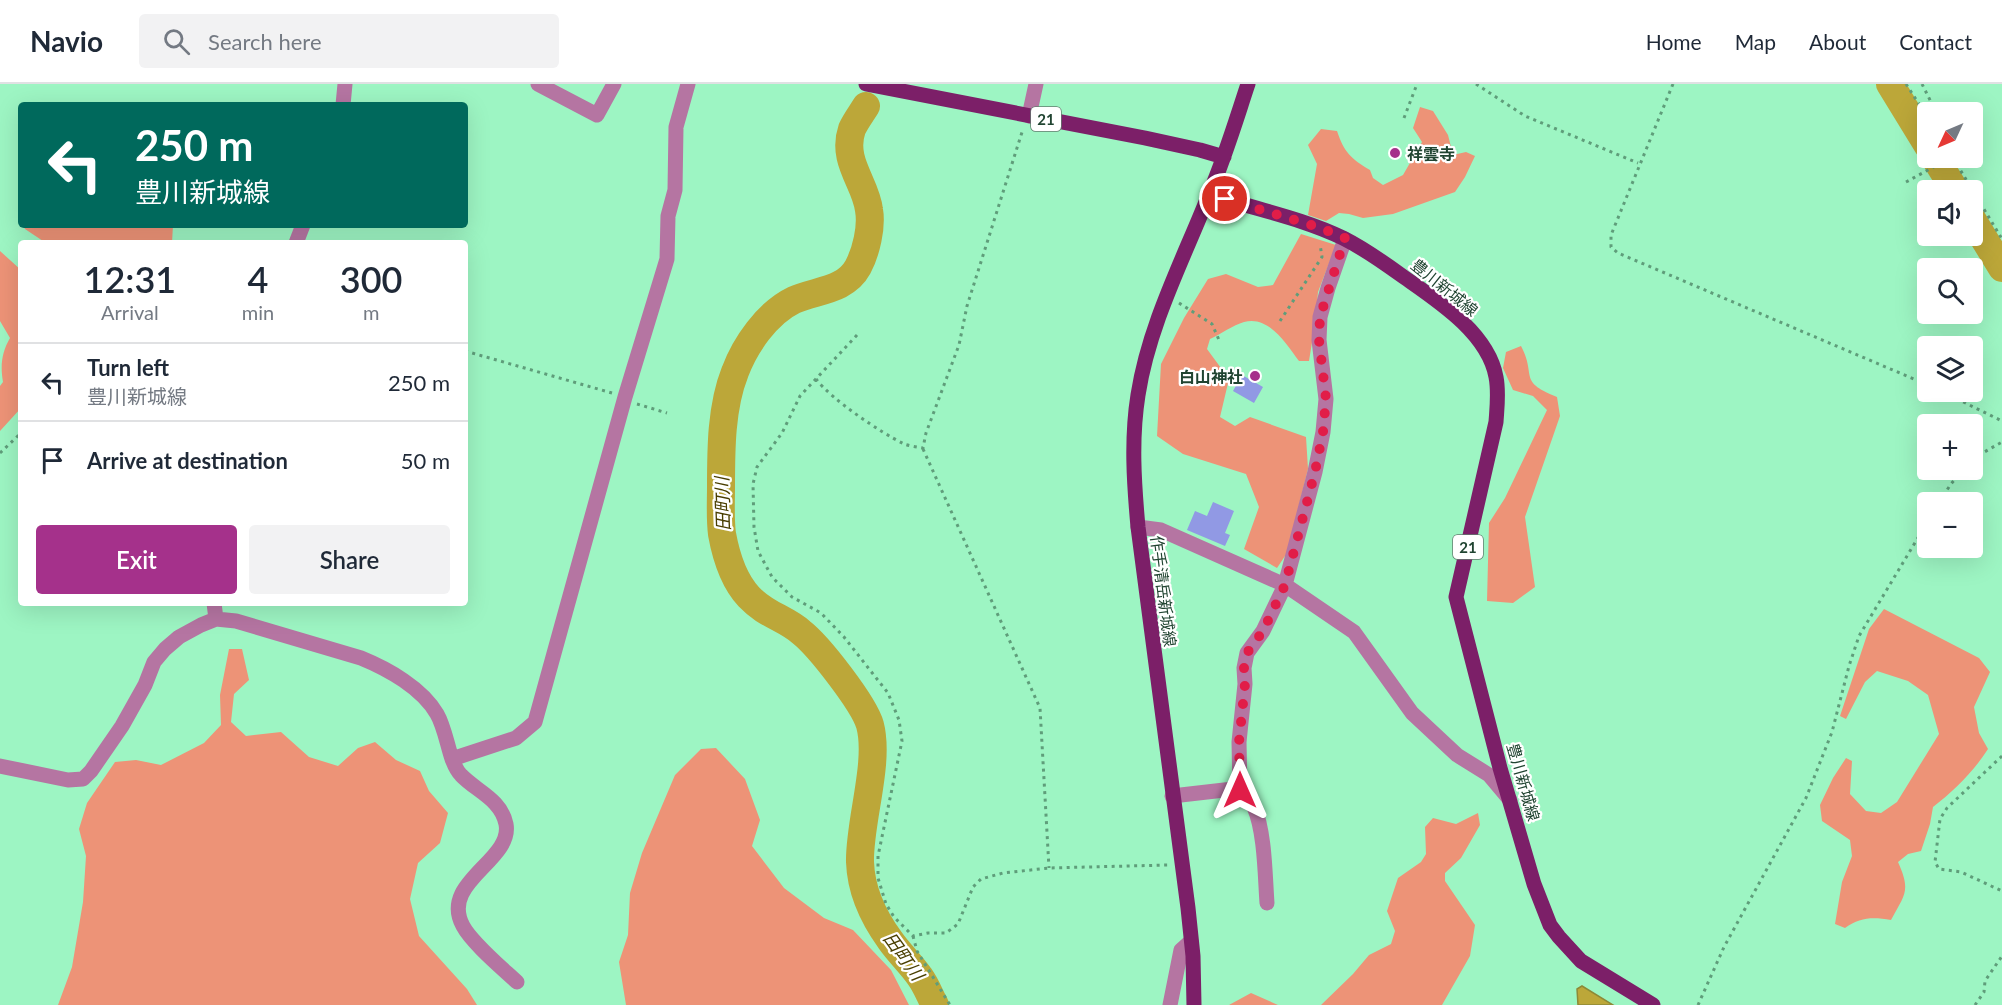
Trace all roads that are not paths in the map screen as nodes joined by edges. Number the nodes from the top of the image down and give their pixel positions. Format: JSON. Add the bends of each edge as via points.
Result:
{"nodes":[{"id":1,"x":345,"y":84,"type":"edge"},
{"id":2,"x":538,"y":84,"type":"edge"},
{"id":3,"x":614,"y":84,"type":"edge"},
{"id":4,"x":688,"y":84,"type":"edge"},
{"id":5,"x":867,"y":84,"type":"edge"},
{"id":6,"x":1036,"y":84,"type":"edge"},
{"id":7,"x":1248,"y":84,"type":"edge"},
{"id":8,"x":343,"y":102,"type":"edge"},
{"id":9,"x":1029,"y":116,"type":"junction"},
{"id":10,"x":1224,"y":157,"type":"junction"},
{"id":11,"x":1210,"y":193,"type":"junction"},
{"id":12,"x":1345,"y":238,"type":"junction"},
{"id":13,"x":1138,"y":527,"type":"junction"},
{"id":14,"x":1285,"y":585,"type":"junction"},
{"id":15,"x":214,"y":606,"type":"edge"},
{"id":16,"x":216,"y":620,"type":"junction"},
{"id":17,"x":452,"y":759,"type":"junction"},
{"id":18,"x":0,"y":766,"type":"edge"},
{"id":19,"x":1240,"y":790,"type":"junction"},
{"id":20,"x":1172,"y":796,"type":"junction"},
{"id":21,"x":1510,"y":800,"type":"junction"},
{"id":22,"x":1268,"y":903,"type":"dead end"},
{"id":23,"x":1191,"y":941,"type":"junction"},
{"id":24,"x":517,"y":982,"type":"dead end"},
{"id":25,"x":1170,"y":1005,"type":"edge"},
{"id":26,"x":1194,"y":1005,"type":"edge"},
{"id":27,"x":1653,"y":1005,"type":"edge"}],
"edges":[{"from":1,"to":8,"type":"street"},
{"from":2,"to":3,"type":"street","via":[[597,115]]},
{"from":4,"to":17,"type":"street","via":[[676,127],[675,190],[668,216],[667,259],[535,722],[516,738]]},
{"from":5,"to":9,"type":"main road","number":"21"},
{"from":6,"to":9,"type":"street"},
{"from":7,"to":10,"type":"main road"},
{"from":9,"to":10,"type":"main road","number":"21"},
{"from":10,"to":11,"type":"main road"},
{"from":11,"to":12,"type":"main road","name":"豊川新城線","number":"21"},
{"from":11,"to":13,"type":"main road","name":"作手清岳新城線","via":[[1166,299],[1139,392],[1133,432]]},
{"from":12,"to":14,"type":"street","via":[[1320,317],[1326,399],[1323,432]]},
{"from":12,"to":21,"type":"main road","name":"豊川新城線","number":"21","via":[[1438,300],[1468,327],[1496,375],[1496,422],[1456,597]]},
{"from":13,"to":14,"type":"street","via":[[1161,530]]},
{"from":13,"to":20,"type":"main road","name":"作手清岳新城線"},
{"from":14,"to":19,"type":"street","via":[[1267,624],[1247,653],[1239,742]]},
{"from":14,"to":21,"type":"street","via":[[1354,632],[1412,713],[1457,755],[1489,775]]},
{"from":15,"to":16,"type":"street"},
{"from":16,"to":17,"type":"street","via":[[236,621],[378,665],[429,703],[438,715]]},
{"from":16,"to":18,"type":"street","via":[[179,637],[154,662],[146,685],[122,726],[83,779],[68,780]]},
{"from":17,"to":24,"type":"street","via":[[458,772],[491,798],[507,826],[502,845],[466,886],[459,899],[458,913],[471,937]]},
{"from":19,"to":20,"type":"street"},
{"from":19,"to":22,"type":"street","via":[[1254,806]]},
{"from":20,"to":23,"type":"main road","name":"作手清岳新城線"},
{"from":21,"to":27,"type":"main road","name":"豊川新城線","number":"21","via":[[1534,884],[1558,938],[1581,961]]},
{"from":23,"to":25,"type":"street","via":[[1181,950]]},
{"from":23,"to":26,"type":"main road","name":"作手清岳新城線"}]}
